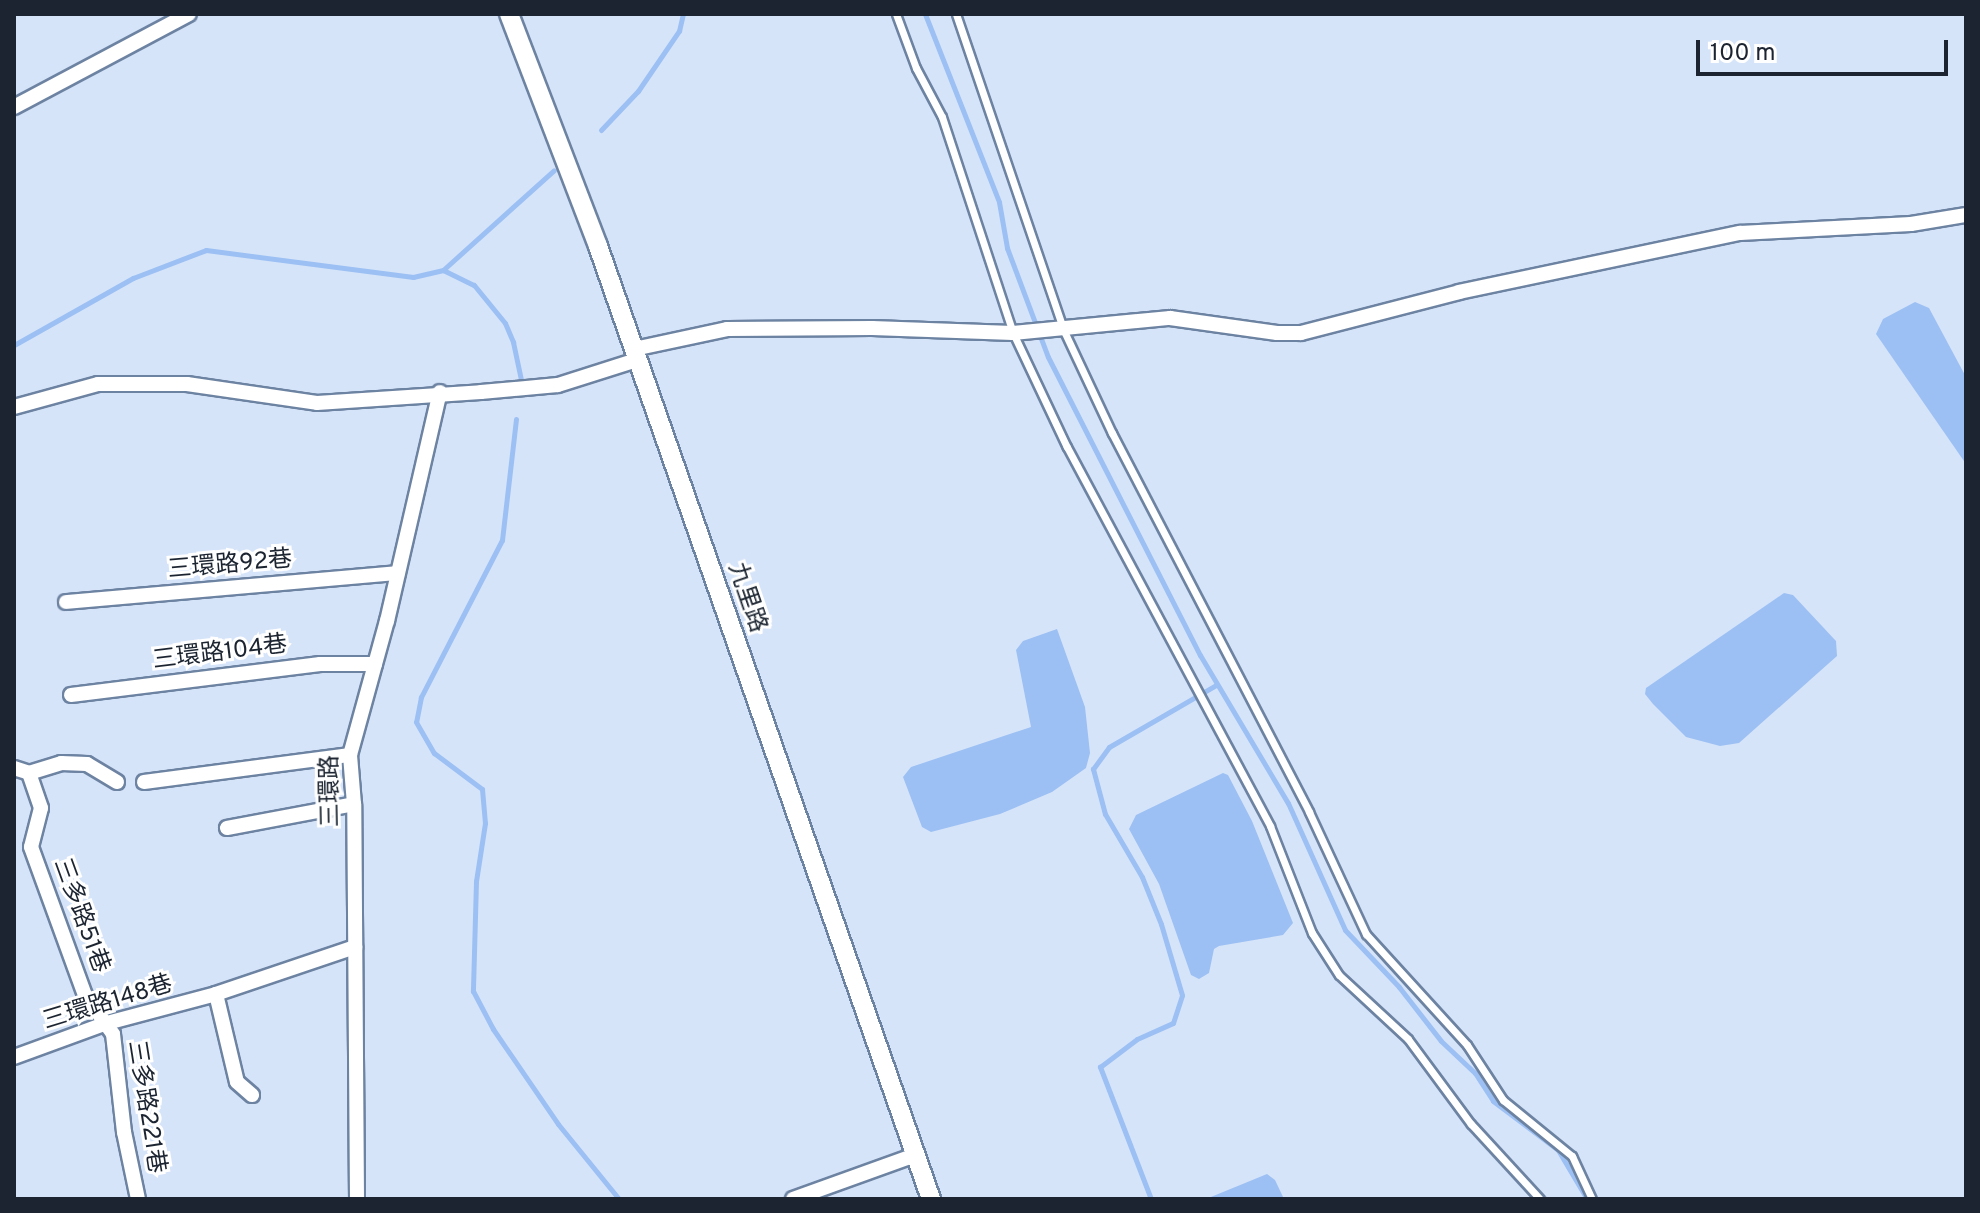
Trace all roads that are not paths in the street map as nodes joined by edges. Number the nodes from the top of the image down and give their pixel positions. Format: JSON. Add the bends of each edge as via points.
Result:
{"nodes":[{"id":1,"x":189,"y":14,"type":"edge"},
{"id":2,"x":509,"y":14,"type":"edge"},
{"id":3,"x":896,"y":14,"type":"edge"},
{"id":4,"x":956,"y":14,"type":"edge"},
{"id":5,"x":14,"y":107,"type":"edge"},
{"id":6,"x":1966,"y":215,"type":"edge"},
{"id":7,"x":1063,"y":329,"type":"junction"},
{"id":8,"x":1013,"y":333,"type":"junction"},
{"id":9,"x":636,"y":354,"type":"junction"},
{"id":10,"x":440,"y":392,"type":"junction"},
{"id":11,"x":14,"y":407,"type":"edge"},
{"id":12,"x":398,"y":573,"type":"junction"},
{"id":13,"x":66,"y":602,"type":"dead end"},
{"id":14,"x":375,"y":664,"type":"junction"},
{"id":15,"x":71,"y":695,"type":"dead end"},
{"id":16,"x":350,"y":755,"type":"junction"},
{"id":17,"x":14,"y":768,"type":"edge"},
{"id":18,"x":29,"y":773,"type":"junction"},
{"id":19,"x":117,"y":782,"type":"dead end"},
{"id":20,"x":144,"y":782,"type":"dead end"},
{"id":21,"x":354,"y":804,"type":"junction"},
{"id":22,"x":227,"y":828,"type":"dead end"},
{"id":23,"x":355,"y":947,"type":"junction"},
{"id":24,"x":216,"y":994,"type":"junction"},
{"id":25,"x":107,"y":1023,"type":"junction"},
{"id":26,"x":14,"y":1057,"type":"edge"},
{"id":27,"x":252,"y":1095,"type":"dead end"},
{"id":28,"x":915,"y":1155,"type":"junction"},
{"id":29,"x":138,"y":1199,"type":"edge"},
{"id":30,"x":357,"y":1199,"type":"edge"},
{"id":31,"x":793,"y":1199,"type":"edge"},
{"id":32,"x":931,"y":1199,"type":"edge"},
{"id":33,"x":1540,"y":1199,"type":"edge"},
{"id":34,"x":1592,"y":1199,"type":"edge"}],
"edges":[{"from":1,"to":5,"type":"street"},
{"from":2,"to":9,"type":"street","name":"九里路"},
{"from":3,"to":8,"type":"lane","via":[[942,117]]},
{"from":4,"to":7,"type":"lane"},
{"from":6,"to":7,"type":"street","via":[[1911,224],[1740,233],[1459,292],[1301,333],[1170,318]]},
{"from":7,"to":8,"type":"street"},
{"from":7,"to":34,"type":"lane","via":[[1366,934],[1467,1045],[1503,1100],[1572,1156]]},
{"from":8,"to":9,"type":"street","via":[[727,329]]},
{"from":8,"to":33,"type":"lane","via":[[1067,447],[1270,826],[1312,933],[1339,975],[1408,1039],[1471,1124]]},
{"from":9,"to":10,"type":"street","via":[[558,385]]},
{"from":9,"to":28,"type":"street","name":"九里路"},
{"from":10,"to":11,"type":"street","via":[[317,403],[187,384],[98,384]]},
{"from":10,"to":12,"type":"street","name":"三環路"},
{"from":12,"to":13,"type":"street","name":"三環路92巷"},
{"from":12,"to":14,"type":"street","name":"三環路"},
{"from":14,"to":15,"type":"street","name":"三環路104巷","via":[[320,664]]},
{"from":14,"to":16,"type":"street","name":"三環路"},
{"from":16,"to":20,"type":"street"},
{"from":16,"to":21,"type":"street","name":"三環路"},
{"from":17,"to":18,"type":"street"},
{"from":18,"to":19,"type":"street","via":[[61,763],[87,764]]},
{"from":18,"to":25,"type":"street","name":"三多路51巷","via":[[41,808],[31,847],[85,995]]},
{"from":21,"to":22,"type":"street"},
{"from":21,"to":23,"type":"street","name":"三環路"},
{"from":23,"to":24,"type":"street","name":"三環路148巷"},
{"from":23,"to":30,"type":"street","name":"三環路"},
{"from":24,"to":25,"type":"street","name":"三環路148巷"},
{"from":24,"to":27,"type":"street","via":[[237,1082]]},
{"from":25,"to":26,"type":"street","name":"三環路148巷"},
{"from":25,"to":29,"type":"street","name":"三多路221巷","via":[[113,1034]]},
{"from":28,"to":31,"type":"street"},
{"from":28,"to":32,"type":"street","name":"九里路"}]}
